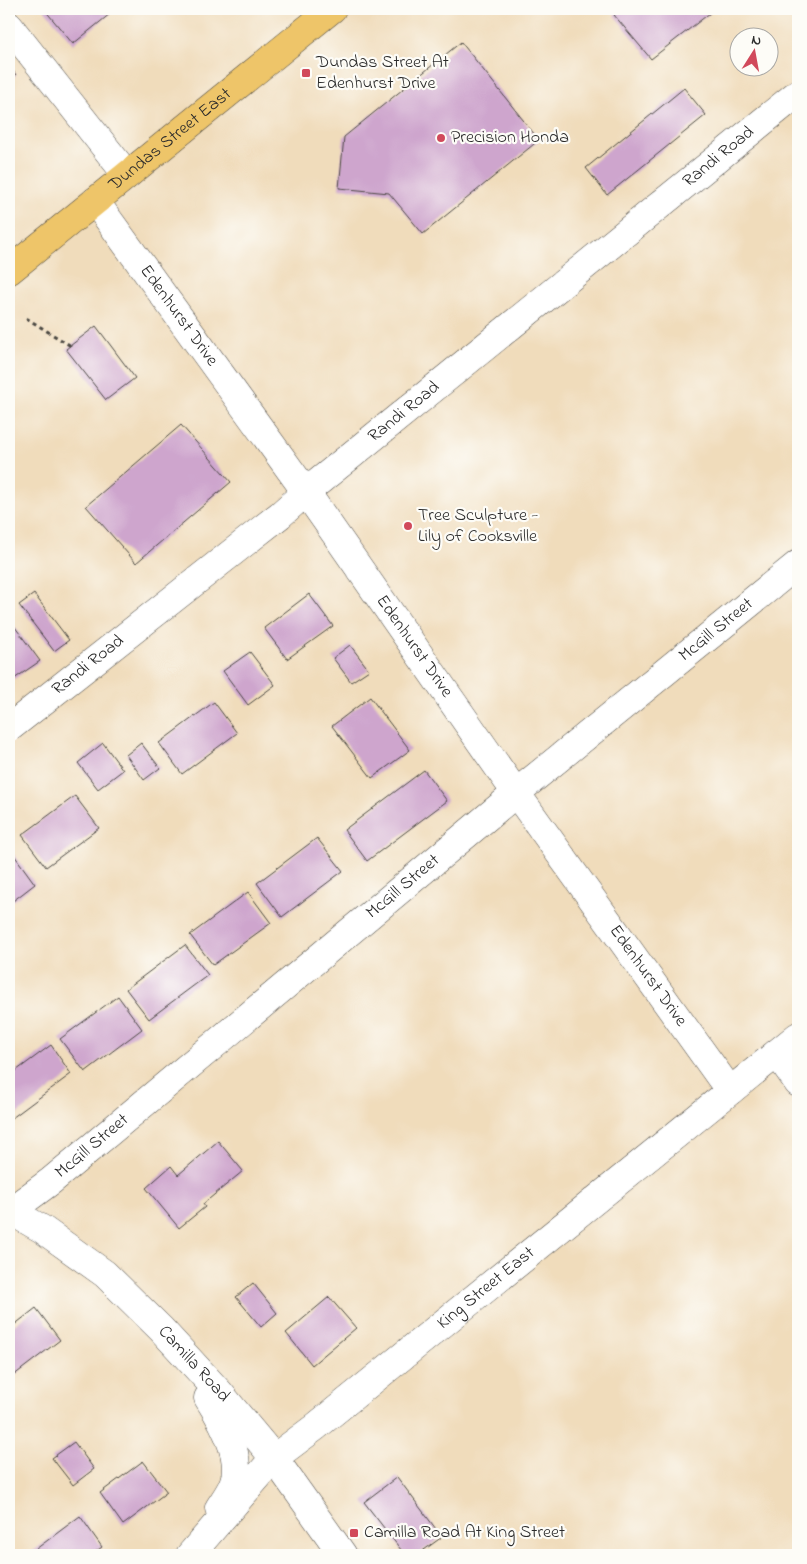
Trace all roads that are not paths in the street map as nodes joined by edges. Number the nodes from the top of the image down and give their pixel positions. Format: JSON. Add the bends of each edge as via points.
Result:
{"nodes":[{"id":1,"x":332,"y":9,"type":"edge"},
{"id":2,"x":9,"y":26,"type":"edge"},
{"id":3,"x":798,"y":93,"type":"edge"},
{"id":4,"x":127,"y":175,"type":"junction"},
{"id":5,"x":95,"y":201,"type":"junction"},
{"id":6,"x":9,"y":271,"type":"edge"},
{"id":7,"x":306,"y":492,"type":"junction"},
{"id":8,"x":798,"y":564,"type":"edge"},
{"id":9,"x":9,"y":728,"type":"edge"},
{"id":10,"x":516,"y":793,"type":"junction"},
{"id":11,"x":798,"y":1036,"type":"edge"},
{"id":12,"x":777,"y":1053,"type":"junction"},
{"id":13,"x":798,"y":1083,"type":"edge"},
{"id":14,"x":730,"y":1091,"type":"junction"},
{"id":15,"x":9,"y":1211,"type":"edge"},
{"id":16,"x":161,"y":1329,"type":"junction"},
{"id":17,"x":274,"y":1458,"type":"junction"},
{"id":18,"x":193,"y":1552,"type":"edge"},
{"id":19,"x":344,"y":1555,"type":"edge"}],
"edges":[{"from":1,"to":4,"type":"main road","name":"Dundas Street East"},
{"from":2,"to":4,"type":"street"},
{"from":3,"to":7,"type":"street","name":"Randi Road"},
{"from":4,"to":5,"type":"main road","name":"Dundas Street East"},
{"from":5,"to":6,"type":"main road","name":"Dundas Street East"},
{"from":5,"to":7,"type":"street","name":"Edenhurst Drive"},
{"from":7,"to":9,"type":"street","name":"Randi Road"},
{"from":7,"to":10,"type":"street","name":"Edenhurst Drive"},
{"from":8,"to":10,"type":"street","name":"McGill Street"},
{"from":10,"to":14,"type":"street","name":"Edenhurst Drive"},
{"from":10,"to":15,"type":"street","name":"McGill Street","via":[[51,1181]]},
{"from":11,"to":12,"type":"street","name":"King Street East"},
{"from":12,"to":13,"type":"street"},
{"from":12,"to":14,"type":"street","name":"King Street East"},
{"from":14,"to":17,"type":"street","name":"King Street East"},
{"from":15,"to":16,"type":"street","name":"Camilla Road","via":[[42,1229],[105,1274]]},
{"from":16,"to":17,"type":"street","name":"Camilla Road"},
{"from":16,"to":18,"type":"street","via":[[220,1417],[234,1449],[234,1482]]},
{"from":17,"to":18,"type":"street","name":"King Street East"},
{"from":17,"to":19,"type":"street","name":"Camilla Road"}]}
